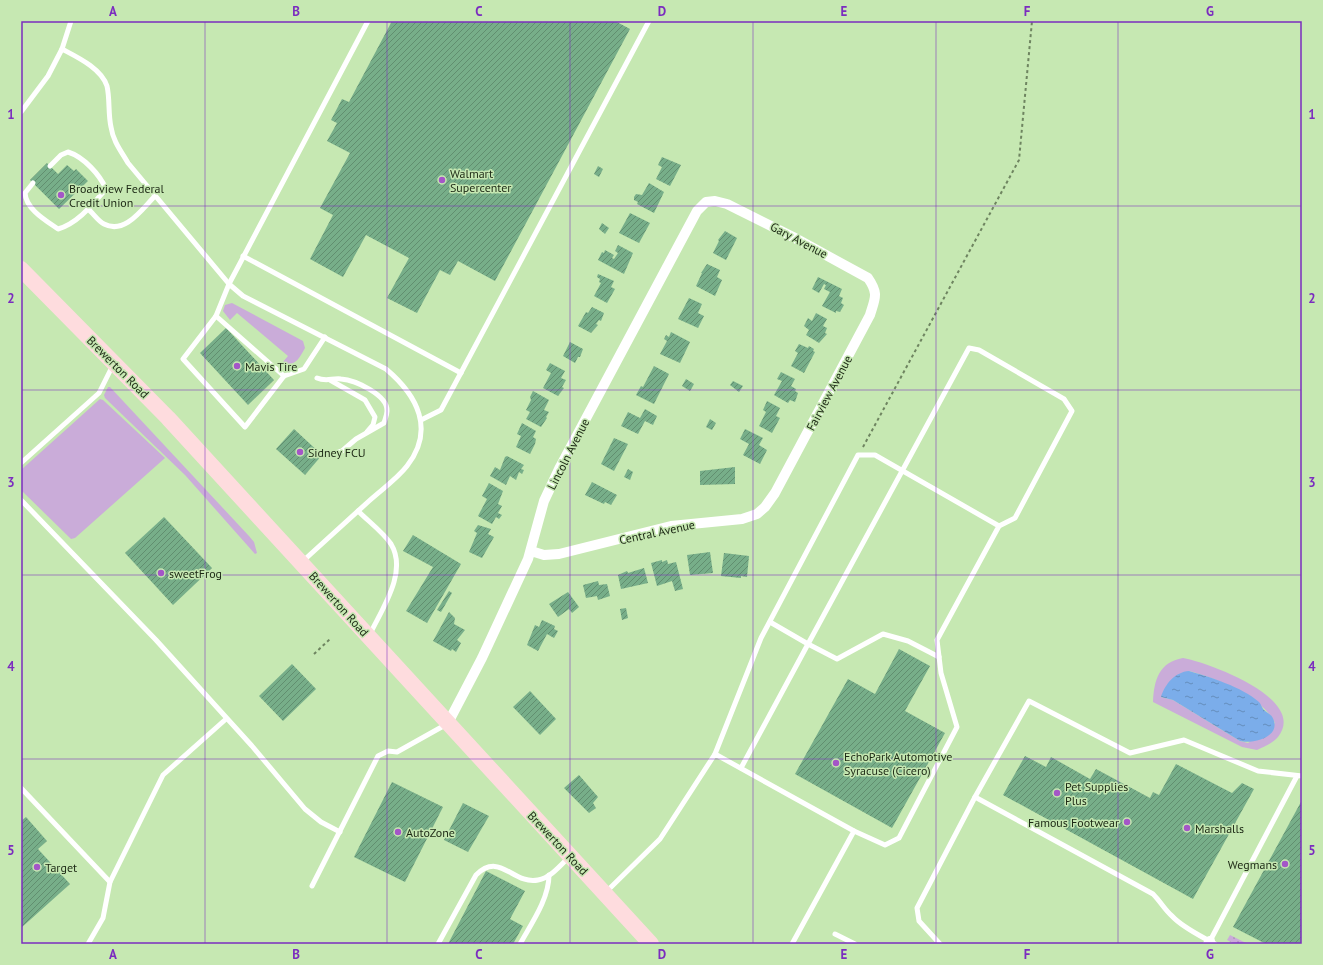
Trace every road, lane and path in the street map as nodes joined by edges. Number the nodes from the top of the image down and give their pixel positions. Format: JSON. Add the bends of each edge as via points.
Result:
{"nodes":[{"id":1,"x":71,"y":21,"type":"edge"},
{"id":2,"x":368,"y":21,"type":"edge"},
{"id":3,"x":649,"y":21,"type":"edge"},
{"id":4,"x":1032,"y":21,"type":"edge"},
{"id":5,"x":62,"y":49,"type":"junction"},
{"id":6,"x":21,"y":112,"type":"edge"},
{"id":7,"x":50,"y":166,"type":"dead end"},
{"id":8,"x":33,"y":183,"type":"dead end"},
{"id":9,"x":155,"y":196,"type":"junction"},
{"id":10,"x":715,"y":201,"type":"joint"},
{"id":11,"x":88,"y":208,"type":"junction"},
{"id":12,"x":244,"y":256,"type":"junction"},
{"id":13,"x":21,"y":269,"type":"edge"},
{"id":14,"x":229,"y":284,"type":"junction"},
{"id":15,"x":876,"y":290,"type":"joint"},
{"id":16,"x":216,"y":316,"type":"junction"},
{"id":17,"x":325,"y":337,"type":"junction"},
{"id":18,"x":114,"y":363,"type":"junction"},
{"id":19,"x":461,"y":373,"type":"junction"},
{"id":20,"x":284,"y":376,"type":"junction"},
{"id":21,"x":317,"y":378,"type":"dead end"},
{"id":22,"x":330,"y":380,"type":"junction"},
{"id":23,"x":421,"y":420,"type":"junction"},
{"id":24,"x":365,"y":434,"type":"junction"},
{"id":25,"x":336,"y":453,"type":"dead end"},
{"id":26,"x":858,"y":455,"type":"junction"},
{"id":27,"x":21,"y":463,"type":"edge"},
{"id":28,"x":902,"y":470,"type":"junction"},
{"id":29,"x":775,"y":493,"type":"joint"},
{"id":30,"x":21,"y":500,"type":"edge"},
{"id":31,"x":358,"y":511,"type":"junction"},
{"id":32,"x":999,"y":526,"type":"junction"},
{"id":33,"x":531,"y":551,"type":"junction"},
{"id":34,"x":301,"y":562,"type":"junction"},
{"id":35,"x":770,"y":622,"type":"junction"},
{"id":36,"x":368,"y":636,"type":"junction"},
{"id":37,"x":330,"y":639,"type":"dead end"},
{"id":38,"x":808,"y":644,"type":"junction"},
{"id":39,"x":314,"y":654,"type":"dead end"},
{"id":40,"x":939,"y":657,"type":"junction"},
{"id":41,"x":226,"y":719,"type":"junction"},
{"id":42,"x":448,"y":724,"type":"junction"},
{"id":43,"x":714,"y":754,"type":"junction"},
{"id":44,"x":741,"y":768,"type":"junction"},
{"id":45,"x":1300,"y":776,"type":"edge"},
{"id":46,"x":21,"y":788,"type":"edge"},
{"id":47,"x":975,"y":797,"type":"junction"},
{"id":48,"x":854,"y":830,"type":"junction"},
{"id":49,"x":340,"y":832,"type":"junction"},
{"id":50,"x":570,"y":856,"type":"junction"},
{"id":51,"x":549,"y":875,"type":"junction"},
{"id":52,"x":110,"y":882,"type":"junction"},
{"id":53,"x":312,"y":886,"type":"dead end"},
{"id":54,"x":605,"y":893,"type":"junction"},
{"id":55,"x":835,"y":934,"type":"dead end"},
{"id":56,"x":646,"y":942,"type":"edge"},
{"id":57,"x":1211,"y":943,"type":"edge"},
{"id":58,"x":88,"y":944,"type":"edge"},
{"id":59,"x":438,"y":944,"type":"edge"},
{"id":60,"x":520,"y":944,"type":"edge"},
{"id":61,"x":792,"y":944,"type":"edge"},
{"id":62,"x":855,"y":944,"type":"edge"},
{"id":63,"x":940,"y":944,"type":"edge"}],
"edges":[{"from":1,"to":5,"type":"lane"},
{"from":2,"to":12,"type":"lane"},
{"from":3,"to":19,"type":"lane"},
{"from":4,"to":26,"type":"path","via":[[1019,160]]},
{"from":5,"to":6,"type":"lane","via":[[48,76]]},
{"from":5,"to":9,"type":"lane","via":[[99,74],[106,86],[115,142],[128,163]]},
{"from":7,"to":11,"type":"lane","via":[[68,152],[78,155],[103,180],[106,189]]},
{"from":8,"to":11,"type":"lane","via":[[25,193],[25,200],[58,229],[68,226]]},
{"from":9,"to":11,"type":"lane","via":[[126,224],[116,228],[103,224]]},
{"from":9,"to":14,"type":"lane"},
{"from":10,"to":15,"type":"street","name":"Gary Avenue","via":[[727,204],[793,236],[868,278]]},
{"from":10,"to":33,"type":"street","name":"Lincoln Avenue","via":[[706,202],[697,211],[560,467],[544,502]]},
{"from":12,"to":14,"type":"lane"},
{"from":12,"to":19,"type":"lane"},
{"from":13,"to":18,"type":"main road","name":"Brewerton Road"},
{"from":14,"to":16,"type":"lane"},
{"from":14,"to":17,"type":"lane","via":[[243,296]]},
{"from":15,"to":29,"type":"street","name":"Fairview Avenue","via":[[870,315]]},
{"from":16,"to":20,"type":"lane"},
{"from":16,"to":20,"type":"lane","via":[[183,359],[245,427]]},
{"from":17,"to":20,"type":"lane","via":[[304,369]]},
{"from":17,"to":23,"type":"lane","via":[[386,369],[401,382],[413,400]]},
{"from":18,"to":27,"type":"lane","via":[[99,393]]},
{"from":18,"to":34,"type":"main road","name":"Brewerton Road"},
{"from":19,"to":23,"type":"lane","via":[[441,410]]},
{"from":21,"to":22,"type":"lane"},
{"from":22,"to":24,"type":"lane","via":[[368,404],[375,417],[373,425]]},
{"from":22,"to":24,"type":"lane","via":[[353,380],[383,400],[387,410],[384,423]]},
{"from":23,"to":31,"type":"lane","via":[[420,444],[406,467]]},
{"from":24,"to":25,"type":"lane"},
{"from":26,"to":28,"type":"lane","via":[[875,455]]},
{"from":26,"to":35,"type":"lane"},
{"from":28,"to":32,"type":"lane"},
{"from":28,"to":32,"type":"lane","via":[[969,348],[984,353],[1064,399],[1072,411],[1015,518]]},
{"from":28,"to":38,"type":"lane"},
{"from":29,"to":33,"type":"street","name":"Central Avenue","via":[[757,514],[742,519],[672,526],[559,554],[544,555]]},
{"from":30,"to":41,"type":"lane","via":[[156,640]]},
{"from":31,"to":34,"type":"lane"},
{"from":31,"to":36,"type":"lane","via":[[390,543],[396,553],[397,564],[391,590]]},
{"from":32,"to":40,"type":"lane","via":[[937,640]]},
{"from":33,"to":42,"type":"street","name":"Lincoln Avenue","via":[[482,658]]},
{"from":34,"to":36,"type":"main road","name":"Brewerton Road"},
{"from":35,"to":38,"type":"lane"},
{"from":35,"to":43,"type":"lane","via":[[761,638]]},
{"from":36,"to":42,"type":"main road","name":"Brewerton Road"},
{"from":37,"to":39,"type":"path"},
{"from":38,"to":40,"type":"lane","via":[[837,659],[883,634],[908,641]]},
{"from":38,"to":44,"type":"lane"},
{"from":40,"to":48,"type":"lane","via":[[941,673],[957,727],[899,838],[885,845]]},
{"from":41,"to":49,"type":"lane","via":[[305,808],[321,822]]},
{"from":41,"to":52,"type":"lane","via":[[163,775]]},
{"from":42,"to":49,"type":"lane","via":[[397,752],[388,751],[378,756]]},
{"from":42,"to":50,"type":"main road","name":"Brewerton Road"},
{"from":43,"to":44,"type":"lane"},
{"from":43,"to":54,"type":"lane","via":[[660,839]]},
{"from":44,"to":48,"type":"lane"},
{"from":45,"to":47,"type":"lane","via":[[1258,771],[1184,740],[1130,753],[1029,701]]},
{"from":45,"to":57,"type":"lane"},
{"from":46,"to":52,"type":"lane"},
{"from":47,"to":57,"type":"lane","via":[[1153,894],[1171,916]]},
{"from":47,"to":63,"type":"lane","via":[[917,908],[919,921]]},
{"from":48,"to":61,"type":"lane"},
{"from":49,"to":53,"type":"lane"},
{"from":50,"to":51,"type":"lane"},
{"from":50,"to":54,"type":"main road","name":"Brewerton Road"},
{"from":51,"to":59,"type":"lane","via":[[539,880],[530,880],[495,866],[483,868],[476,875]]},
{"from":51,"to":60,"type":"lane","via":[[544,897]]},
{"from":52,"to":58,"type":"lane","via":[[103,918]]},
{"from":54,"to":56,"type":"main road","name":"Brewerton Road"},
{"from":55,"to":62,"type":"lane"}]}
